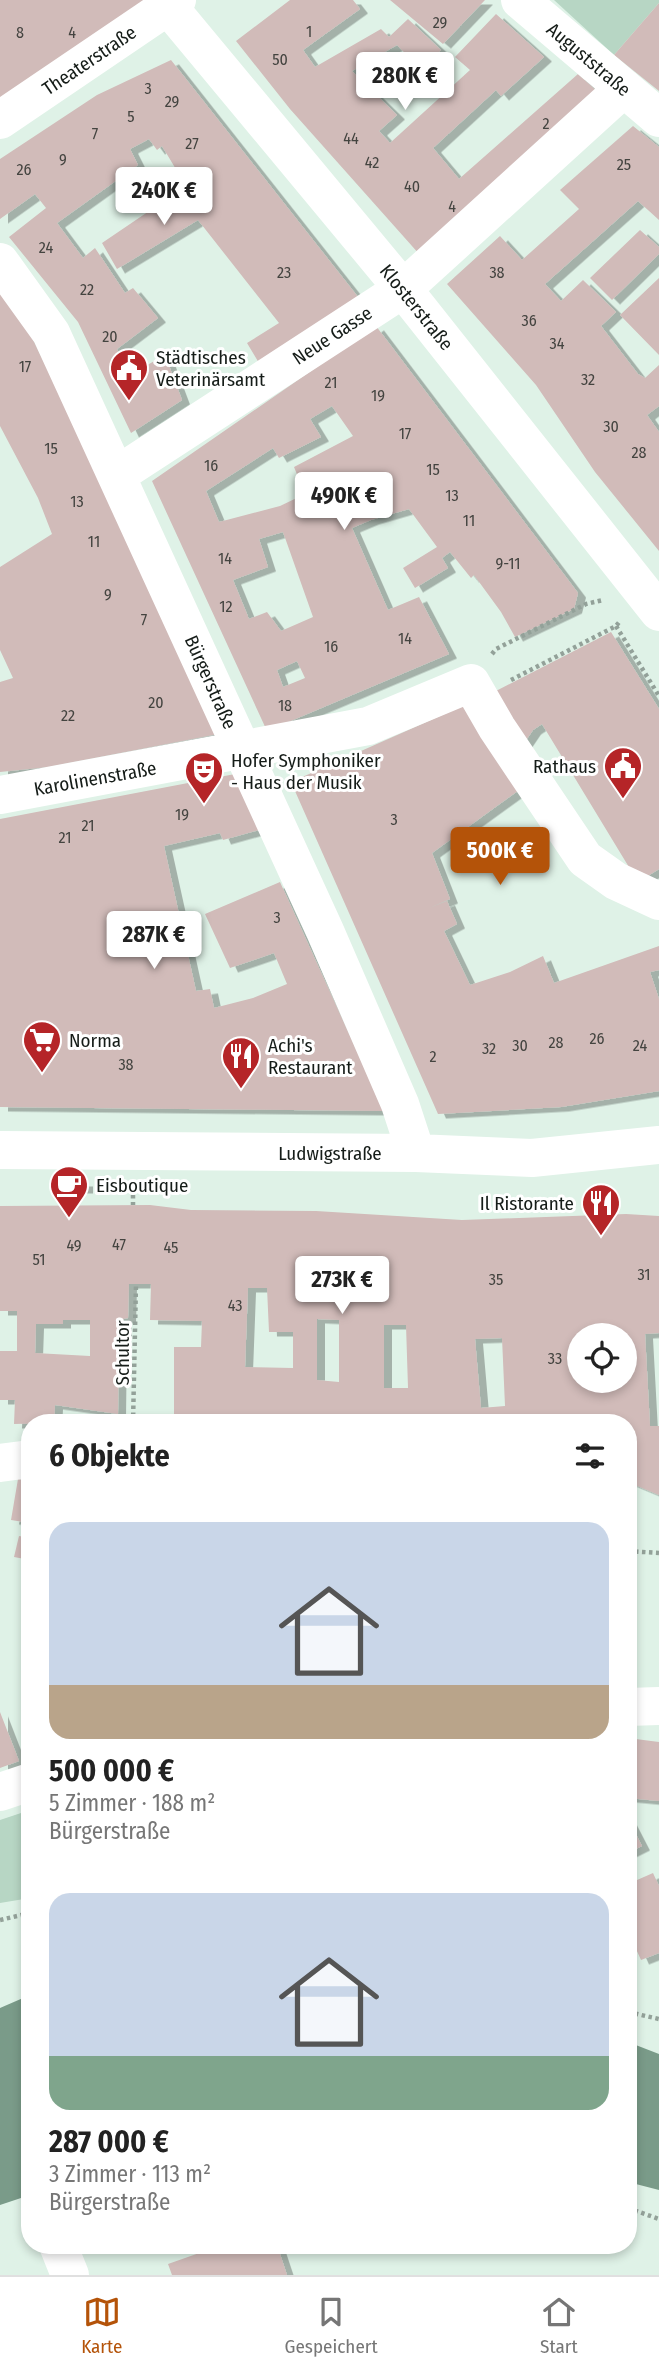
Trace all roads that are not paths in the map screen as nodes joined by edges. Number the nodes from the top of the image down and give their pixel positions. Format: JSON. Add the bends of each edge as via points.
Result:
{"nodes":[{"id":1,"x":520,"y":0,"type":"edge"},
{"id":2,"x":173,"y":3,"type":"edge"},
{"id":3,"x":624,"y":88,"type":"junction"},
{"id":4,"x":659,"y":118,"type":"edge"},
{"id":5,"x":0,"y":120,"type":"edge"},
{"id":6,"x":0,"y":262,"type":"edge"},
{"id":7,"x":403,"y":289,"type":"junction"},
{"id":8,"x":117,"y":475,"type":"junction"},
{"id":9,"x":654,"y":594,"type":"edge"},
{"id":10,"x":243,"y":751,"type":"junction"},
{"id":11,"x":0,"y":795,"type":"edge"},
{"id":12,"x":659,"y":901,"type":"edge"},
{"id":13,"x":659,"y":1145,"type":"edge"},
{"id":14,"x":0,"y":1150,"type":"edge"},
{"id":15,"x":416,"y":1153,"type":"junction"},
{"id":16,"x":21,"y":1460,"type":"edge"},
{"id":17,"x":0,"y":1463,"type":"edge"},
{"id":18,"x":659,"y":1706,"type":"edge"},
{"id":19,"x":637,"y":1707,"type":"edge"},
{"id":20,"x":21,"y":1785,"type":"edge"},
{"id":21,"x":0,"y":1792,"type":"edge"},
{"id":22,"x":62,"y":2254,"type":"edge"},
{"id":23,"x":70,"y":2275,"type":"edge"}],
"edges":[{"from":1,"to":3,"type":"street","name":"Auguststraße"},
{"from":2,"to":5,"type":"street","name":"Theaterstraße"},
{"from":2,"to":7,"type":"street","name":"Klosterstraße"},
{"from":3,"to":4,"type":"street","name":"Auguststraße"},
{"from":3,"to":7,"type":"street","name":"Neue Gasse"},
{"from":6,"to":8,"type":"street","name":"Bürgerstraße","via":[[51,333]]},
{"from":7,"to":8,"type":"street","name":"Neue Gasse"},
{"from":7,"to":9,"type":"street","name":"Klosterstraße"},
{"from":8,"to":10,"type":"street","name":"Bürgerstraße"},
{"from":10,"to":11,"type":"street","name":"Karolinenstraße"},
{"from":10,"to":12,"type":"street","name":"Karolinenstraße","via":[[368,726],[471,683],[585,859],[596,870]]},
{"from":10,"to":15,"type":"street","name":"Bürgerstraße","via":[[395,1091]]},
{"from":13,"to":15,"type":"street","name":"Ludwigstraße","via":[[532,1158]]},
{"from":14,"to":15,"type":"street","name":"Ludwigstraße"},
{"from":16,"to":17,"type":"street"},
{"from":18,"to":19,"type":"street"},
{"from":20,"to":21,"type":"street"},
{"from":22,"to":23,"type":"street"}]}
